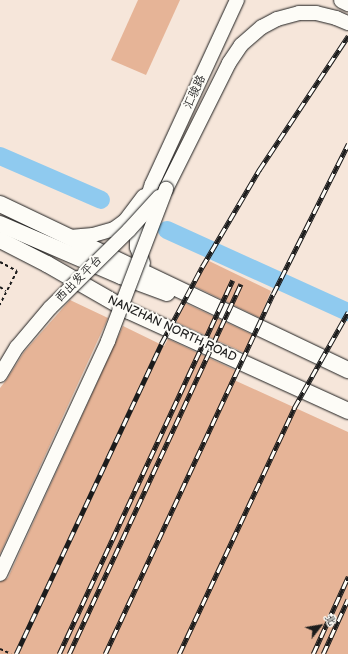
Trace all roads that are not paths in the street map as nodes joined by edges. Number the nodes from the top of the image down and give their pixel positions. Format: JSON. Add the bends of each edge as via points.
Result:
{"nodes":[{"id":1,"x":237,"y":0,"type":"edge"},
{"id":2,"x":342,"y":0,"type":"edge"},
{"id":3,"x":348,"y":3,"type":"edge"},
{"id":4,"x":348,"y":23,"type":"edge"},
{"id":5,"x":152,"y":184,"type":"junction"},
{"id":6,"x":166,"y":189,"type":"junction"},
{"id":7,"x":0,"y":204,"type":"edge"},
{"id":8,"x":0,"y":224,"type":"edge"},
{"id":9,"x":70,"y":237,"type":"junction"},
{"id":10,"x":0,"y":240,"type":"edge"},
{"id":11,"x":166,"y":282,"type":"junction"},
{"id":12,"x":242,"y":319,"type":"junction"},
{"id":13,"x":348,"y":370,"type":"edge"},
{"id":14,"x":0,"y":376,"type":"edge"},
{"id":15,"x":348,"y":410,"type":"edge"},
{"id":16,"x":0,"y":574,"type":"edge"}],
"edges":[{"from":1,"to":5,"type":"street","name":"汇骏路"},
{"from":2,"to":3,"type":"main road"},
{"from":4,"to":6,"type":"street","via":[[336,18],[299,13],[277,19],[262,27],[241,45],[228,63]]},
{"from":5,"to":9,"type":"street","via":[[125,221],[114,229],[93,235]]},
{"from":5,"to":11,"type":"street","via":[[138,226],[137,247],[143,265]]},
{"from":6,"to":14,"type":"street","name":"西出发平台","bridge":true,"via":[[129,230],[50,308],[18,347]]},
{"from":6,"to":16,"type":"street","bridge":true,"via":[[108,341]]},
{"from":7,"to":9,"type":"main road"},
{"from":8,"to":12,"type":"main road","via":[[121,276]]},
{"from":9,"to":11,"type":"main road"},
{"from":10,"to":15,"type":"main road","name":"NANZHAN NORTH ROAD","via":[[129,311]]},
{"from":11,"to":12,"type":"main road"},
{"from":12,"to":13,"type":"main road"}]}
